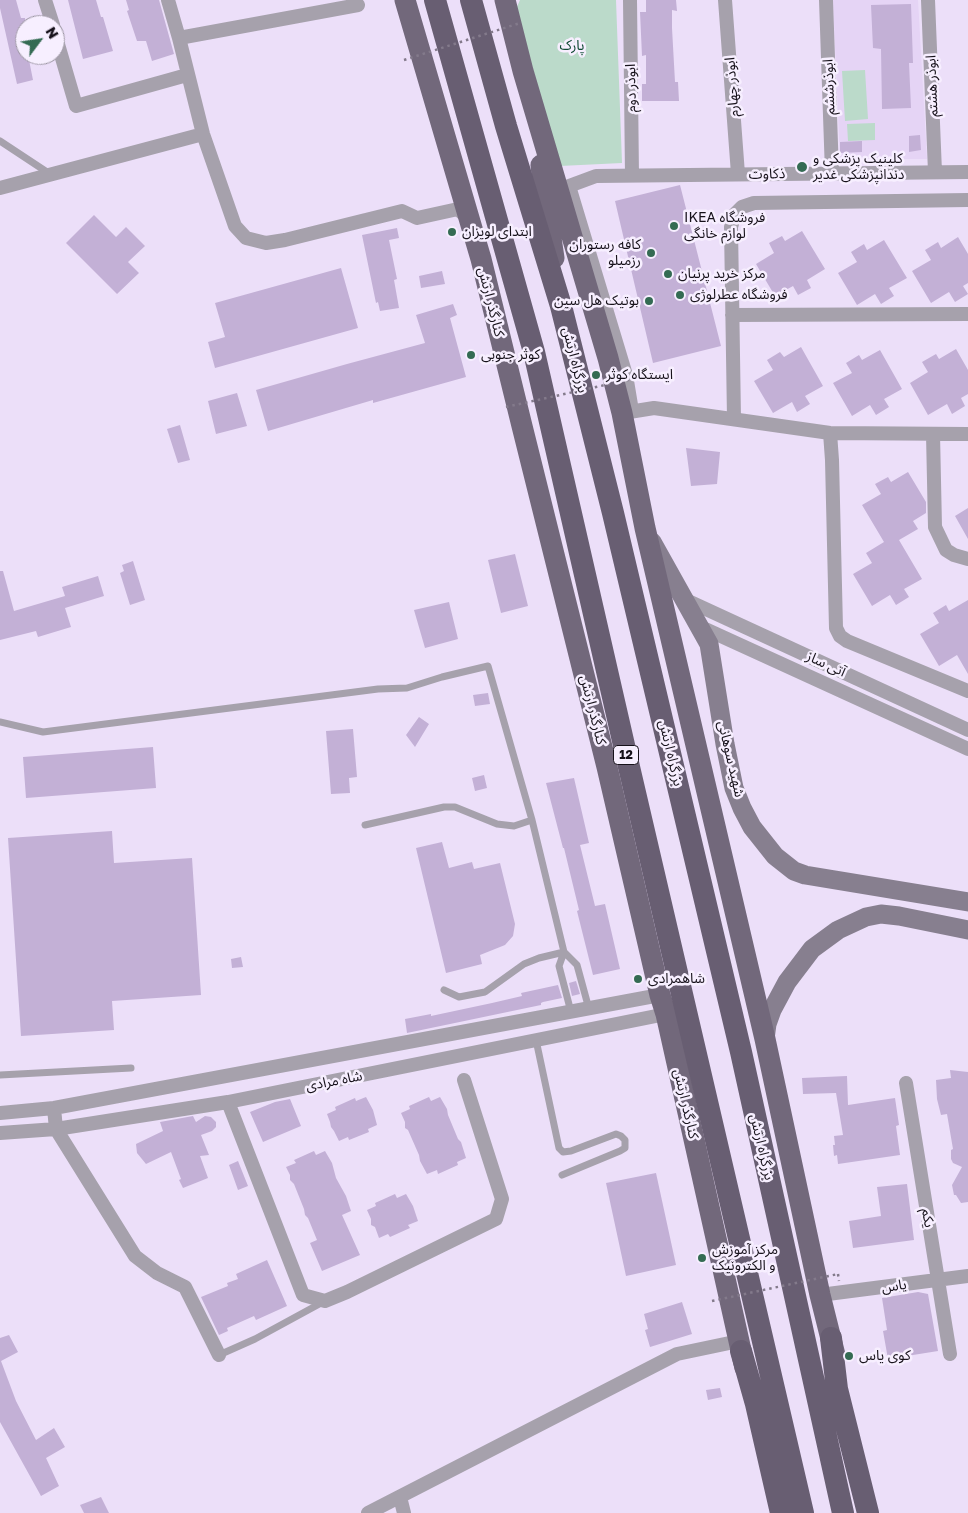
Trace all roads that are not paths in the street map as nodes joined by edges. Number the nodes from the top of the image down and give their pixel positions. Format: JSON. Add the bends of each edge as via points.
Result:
{"nodes":[{"id":1,"x":45,"y":0,"type":"edge"},
{"id":2,"x":168,"y":0,"type":"edge"},
{"id":3,"x":405,"y":0,"type":"edge"},
{"id":4,"x":435,"y":0,"type":"edge"},
{"id":5,"x":471,"y":0,"type":"edge"},
{"id":6,"x":506,"y":0,"type":"edge"},
{"id":7,"x":630,"y":0,"type":"edge"},
{"id":8,"x":725,"y":0,"type":"edge"},
{"id":9,"x":826,"y":0,"type":"edge"},
{"id":10,"x":928,"y":0,"type":"edge"},
{"id":11,"x":358,"y":5,"type":"dead end"},
{"id":12,"x":49,"y":15,"type":"edge"},
{"id":13,"x":514,"y":15,"type":"edge"},
{"id":14,"x":179,"y":38,"type":"junction"},
{"id":15,"x":64,"y":65,"type":"edge"},
{"id":16,"x":523,"y":71,"type":"junction"},
{"id":17,"x":187,"y":75,"type":"junction"},
{"id":18,"x":203,"y":134,"type":"junction"},
{"id":19,"x":0,"y":141,"type":"edge"},
{"id":20,"x":935,"y":172,"type":"junction"},
{"id":21,"x":968,"y":172,"type":"edge"},
{"id":22,"x":832,"y":173,"type":"junction"},
{"id":23,"x":51,"y":174,"type":"junction"},
{"id":24,"x":738,"y":174,"type":"junction"},
{"id":25,"x":632,"y":175,"type":"junction"},
{"id":26,"x":0,"y":188,"type":"edge"},
{"id":27,"x":968,"y":200,"type":"edge"},
{"id":28,"x":469,"y":219,"type":"junction"},
{"id":29,"x":561,"y":306,"type":"junction"},
{"id":30,"x":968,"y":314,"type":"edge"},
{"id":31,"x":732,"y":315,"type":"junction"},
{"id":32,"x":627,"y":412,"type":"junction"},
{"id":33,"x":734,"y":419,"type":"junction"},
{"id":34,"x":830,"y":433,"type":"junction"},
{"id":35,"x":933,"y":434,"type":"junction"},
{"id":36,"x":968,"y":434,"type":"edge"},
{"id":37,"x":644,"y":528,"type":"junction"},
{"id":38,"x":968,"y":559,"type":"edge"},
{"id":39,"x":684,"y":599,"type":"junction"},
{"id":40,"x":737,"y":623,"type":"junction"},
{"id":41,"x":700,"y":627,"type":"junction"},
{"id":42,"x":730,"y":640,"type":"junction"},
{"id":43,"x":968,"y":691,"type":"edge"},
{"id":44,"x":0,"y":722,"type":"edge"},
{"id":45,"x":968,"y":730,"type":"edge"},
{"id":46,"x":968,"y":749,"type":"edge"},
{"id":47,"x":532,"y":820,"type":"junction"},
{"id":48,"x":365,"y":825,"type":"dead end"},
{"id":49,"x":968,"y":902,"type":"edge"},
{"id":50,"x":666,"y":924,"type":"junction"},
{"id":51,"x":968,"y":930,"type":"edge"},
{"id":52,"x":564,"y":952,"type":"junction"},
{"id":53,"x":444,"y":990,"type":"dead end"},
{"id":54,"x":663,"y":1005,"type":"junction"},
{"id":55,"x":589,"y":1009,"type":"junction"},
{"id":56,"x":571,"y":1012,"type":"junction"},
{"id":57,"x":765,"y":1039,"type":"junction"},
{"id":58,"x":536,"y":1040,"type":"junction"},
{"id":59,"x":131,"y":1068,"type":"dead end"},
{"id":60,"x":0,"y":1076,"type":"edge"},
{"id":61,"x":464,"y":1080,"type":"dead end"},
{"id":62,"x":906,"y":1083,"type":"dead end"},
{"id":63,"x":682,"y":1090,"type":"junction"},
{"id":64,"x":228,"y":1102,"type":"junction"},
{"id":65,"x":54,"y":1108,"type":"junction"},
{"id":66,"x":0,"y":1113,"type":"edge"},
{"id":67,"x":56,"y":1129,"type":"junction"},
{"id":68,"x":0,"y":1133,"type":"edge"},
{"id":69,"x":562,"y":1176,"type":"dead end"},
{"id":70,"x":968,"y":1276,"type":"edge"},
{"id":71,"x":938,"y":1280,"type":"junction"},
{"id":72,"x":820,"y":1296,"type":"junction"},
{"id":73,"x":325,"y":1300,"type":"junction"},
{"id":74,"x":831,"y":1338,"type":"junction"},
{"id":75,"x":740,"y":1346,"type":"junction"},
{"id":76,"x":950,"y":1354,"type":"dead end"},
{"id":77,"x":219,"y":1355,"type":"joint"},
{"id":78,"x":400,"y":1497,"type":"junction"},
{"id":79,"x":368,"y":1513,"type":"edge"},
{"id":80,"x":404,"y":1513,"type":"edge"},
{"id":81,"x":779,"y":1513,"type":"edge"},
{"id":82,"x":803,"y":1513,"type":"edge"},
{"id":83,"x":843,"y":1513,"type":"edge"},
{"id":84,"x":868,"y":1513,"type":"edge"},
{"id":85,"x":874,"y":1513,"type":"edge"}],
"edges":[{"from":1,"to":12,"type":"street"},
{"from":2,"to":14,"type":"street"},
{"from":3,"to":28,"type":"main road","name":"کنارگذر ارتش"},
{"from":4,"to":50,"type":"highway","number":"12","via":[[534,352]]},
{"from":5,"to":29,"type":"highway","name":"بزرگراه ارتش"},
{"from":6,"to":13,"type":"main road"},
{"from":7,"to":25,"type":"street","name":"ابوذر دوم"},
{"from":8,"to":24,"type":"street","name":"ابوذر چهارم"},
{"from":9,"to":22,"type":"street","name":"ابوذرششم"},
{"from":10,"to":20,"type":"street","name":"ابوذر هشتم"},
{"from":11,"to":14,"type":"street"},
{"from":13,"to":16,"type":"main road"},
{"from":14,"to":17,"type":"street"},
{"from":15,"to":17,"type":"street","via":[[76,106]]},
{"from":16,"to":29,"type":"main road","via":[[540,157]]},
{"from":16,"to":32,"type":"main road"},
{"from":17,"to":18,"type":"street"},
{"from":18,"to":23,"type":"street"},
{"from":18,"to":28,"type":"street","via":[[235,226],[246,238],[266,243],[285,240],[402,211],[417,218],[458,210]]},
{"from":19,"to":23,"type":"lane"},
{"from":20,"to":21,"type":"street","name":"ذکاوت"},
{"from":20,"to":22,"type":"street","name":"ذکاوت"},
{"from":22,"to":24,"type":"street","name":"ذکاوت"},
{"from":23,"to":26,"type":"street"},
{"from":24,"to":25,"type":"street","name":"ذکاوت"},
{"from":25,"to":32,"type":"street","name":"ذکاوت","via":[[596,176],[569,186],[626,375]]},
{"from":27,"to":31,"type":"street","via":[[754,202],[735,214],[731,227]]},
{"from":28,"to":54,"type":"main road","name":"کنارگذر ارتش","via":[[607,767]]},
{"from":29,"to":83,"type":"highway","name":"بزرگراه ارتش","via":[[741,1052]]},
{"from":30,"to":31,"type":"street"},
{"from":31,"to":33,"type":"street"},
{"from":32,"to":33,"type":"street","via":[[654,408]]},
{"from":32,"to":37,"type":"main road"},
{"from":33,"to":34,"type":"street"},
{"from":34,"to":35,"type":"street"},
{"from":34,"to":43,"type":"street","via":[[836,628],[840,636]]},
{"from":35,"to":36,"type":"street"},
{"from":35,"to":38,"type":"street","via":[[936,527],[946,550]]},
{"from":37,"to":39,"type":"main road","name":"شهید سوهانی"},
{"from":37,"to":57,"type":"main road"},
{"from":39,"to":40,"type":"street","name":"آتی ساز"},
{"from":39,"to":41,"type":"main road","name":"شهید سوهانی"},
{"from":40,"to":42,"type":"street","via":[[729,625],[726,632]]},
{"from":40,"to":45,"type":"street","name":"آتی ساز"},
{"from":41,"to":42,"type":"street","name":"آتی ساز"},
{"from":41,"to":49,"type":"main road","name":"شهید سوهانی","via":[[711,653],[734,788],[758,836],[775,856],[794,871],[805,874]]},
{"from":42,"to":46,"type":"street","name":"آتی ساز"},
{"from":44,"to":47,"type":"lane","via":[[42,732],[407,688],[488,666]]},
{"from":47,"to":48,"type":"lane","via":[[514,826],[496,824],[450,807]]},
{"from":47,"to":52,"type":"lane"},
{"from":50,"to":63,"type":"main road"},
{"from":50,"to":82,"type":"highway","number":"12"},
{"from":51,"to":57,"type":"main road","via":[[881,914],[838,930],[812,949],[787,982],[772,1010]]},
{"from":52,"to":53,"type":"lane","via":[[524,964],[485,992],[459,997]]},
{"from":52,"to":55,"type":"lane","via":[[577,965]]},
{"from":52,"to":56,"type":"lane","via":[[559,966]]},
{"from":54,"to":55,"type":"street","name":"شاه مرادی"},
{"from":54,"to":58,"type":"street","name":"شاه مرادی"},
{"from":54,"to":63,"type":"main road","name":"کنارگذر ارتش"},
{"from":55,"to":56,"type":"street","name":"شاه مرادی"},
{"from":56,"to":65,"type":"street","name":"شاه مرادی"},
{"from":57,"to":72,"type":"main road"},
{"from":58,"to":64,"type":"street","name":"شاه مرادی"},
{"from":58,"to":69,"type":"lane","via":[[559,1148],[563,1152],[571,1151],[616,1134],[625,1140],[625,1148],[620,1151]]},
{"from":59,"to":60,"type":"lane"},
{"from":61,"to":73,"type":"street","via":[[502,1199],[496,1218]]},
{"from":62,"to":71,"type":"street","name":"یکم"},
{"from":63,"to":75,"type":"main road","name":"کنارگذر ارتش"},
{"from":64,"to":67,"type":"street","name":"شاه مرادی"},
{"from":64,"to":73,"type":"street","via":[[303,1295]]},
{"from":65,"to":66,"type":"street","name":"شاه مرادی"},
{"from":65,"to":67,"type":"street"},
{"from":67,"to":68,"type":"street","name":"شاه مرادی"},
{"from":67,"to":77,"type":"street","via":[[136,1256],[157,1273],[185,1287]]},
{"from":70,"to":71,"type":"street","name":"یاس"},
{"from":71,"to":72,"type":"street","name":"یاس"},
{"from":71,"to":76,"type":"street","name":"یکم"},
{"from":72,"to":74,"type":"main road"},
{"from":73,"to":77,"type":"lane"},
{"from":74,"to":84,"type":"highway","via":[[837,1389]]},
{"from":74,"to":85,"type":"main road"},
{"from":75,"to":78,"type":"street","via":[[677,1354]]},
{"from":75,"to":81,"type":"main road","name":"کنارگذر ارتش"},
{"from":75,"to":81,"type":"highway"},
{"from":78,"to":79,"type":"street"},
{"from":78,"to":80,"type":"street"}]}
